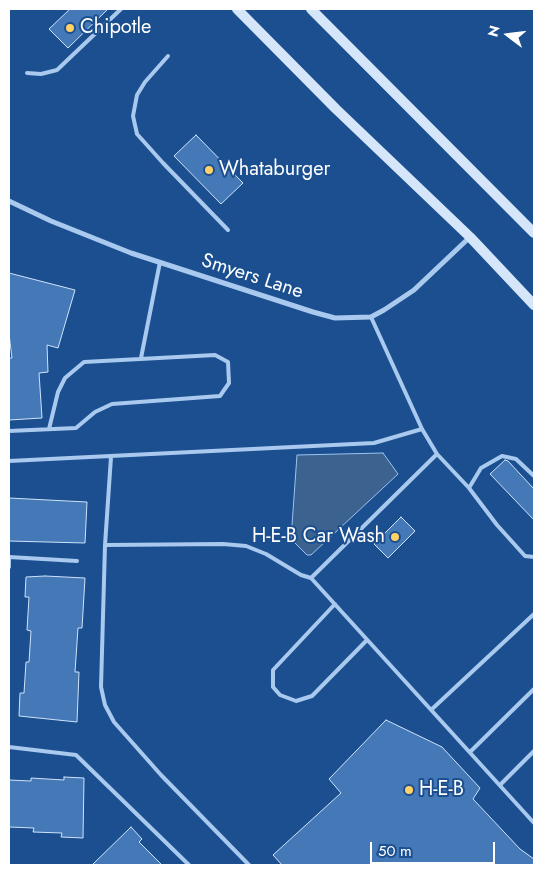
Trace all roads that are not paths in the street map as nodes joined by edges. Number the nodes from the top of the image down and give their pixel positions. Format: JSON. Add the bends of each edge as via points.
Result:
{"nodes":[{"id":1,"x":121,"y":9,"type":"edge"},
{"id":2,"x":237,"y":9,"type":"edge"},
{"id":3,"x":310,"y":9,"type":"edge"},
{"id":4,"x":168,"y":56,"type":"dead end"},
{"id":5,"x":27,"y":73,"type":"dead end"},
{"id":6,"x":9,"y":201,"type":"edge"},
{"id":7,"x":228,"y":230,"type":"dead end"},
{"id":8,"x":534,"y":233,"type":"edge"},
{"id":9,"x":470,"y":237,"type":"junction"},
{"id":10,"x":160,"y":262,"type":"junction"},
{"id":11,"x":534,"y":304,"type":"edge"},
{"id":12,"x":371,"y":317,"type":"junction"},
{"id":13,"x":140,"y":358,"type":"junction"},
{"id":14,"x":49,"y":429,"type":"junction"},
{"id":15,"x":422,"y":429,"type":"junction"},
{"id":16,"x":9,"y":431,"type":"edge"},
{"id":17,"x":437,"y":454,"type":"junction"},
{"id":18,"x":111,"y":457,"type":"junction"},
{"id":19,"x":9,"y":461,"type":"edge"},
{"id":20,"x":534,"y":476,"type":"edge"},
{"id":21,"x":469,"y":488,"type":"junction"},
{"id":22,"x":105,"y":545,"type":"junction"},
{"id":23,"x":9,"y":557,"type":"edge"},
{"id":24,"x":534,"y":557,"type":"edge"},
{"id":25,"x":77,"y":561,"type":"dead end"},
{"id":26,"x":9,"y":567,"type":"edge"},
{"id":27,"x":311,"y":578,"type":"junction"},
{"id":28,"x":335,"y":604,"type":"junction"},
{"id":29,"x":534,"y":614,"type":"edge"},
{"id":30,"x":367,"y":640,"type":"junction"},
{"id":31,"x":534,"y":689,"type":"edge"},
{"id":32,"x":431,"y":710,"type":"junction"},
{"id":33,"x":9,"y":747,"type":"edge"},
{"id":34,"x":534,"y":751,"type":"edge"},
{"id":35,"x":470,"y":752,"type":"junction"},
{"id":36,"x":500,"y":785,"type":"junction"},
{"id":37,"x":534,"y":821,"type":"edge"},
{"id":38,"x":189,"y":865,"type":"edge"},
{"id":39,"x":249,"y":865,"type":"edge"}],
"edges":[{"from":1,"to":5,"type":"lane","via":[[57,70]]},
{"from":2,"to":9,"type":"main road"},
{"from":3,"to":8,"type":"main road"},
{"from":4,"to":7,"type":"lane","via":[[137,95],[133,116],[137,134]]},
{"from":6,"to":10,"type":"street","name":"Smyers Lane","via":[[51,221]]},
{"from":9,"to":11,"type":"main road"},
{"from":9,"to":12,"type":"street","via":[[414,290]]},
{"from":10,"to":12,"type":"street","name":"Smyers Lane","via":[[336,318]]},
{"from":10,"to":13,"type":"lane"},
{"from":12,"to":15,"type":"lane"},
{"from":13,"to":14,"type":"lane","via":[[84,362],[65,378]]},
{"from":13,"to":14,"type":"lane","via":[[215,355],[228,362],[230,383],[220,396],[112,404],[95,412],[76,428]]},
{"from":14,"to":16,"type":"lane"},
{"from":15,"to":17,"type":"lane"},
{"from":15,"to":18,"type":"lane","via":[[374,442]]},
{"from":17,"to":21,"type":"lane"},
{"from":17,"to":27,"type":"lane"},
{"from":18,"to":19,"type":"lane"},
{"from":18,"to":22,"type":"lane"},
{"from":20,"to":21,"type":"lane","via":[[516,459],[502,456],[481,468]]},
{"from":21,"to":24,"type":"lane","via":[[524,556]]},
{"from":22,"to":27,"type":"lane","via":[[246,546]]},
{"from":22,"to":39,"type":"lane","via":[[101,687],[105,706],[114,722],[161,775]]},
{"from":23,"to":25,"type":"lane"},
{"from":23,"to":26,"type":"lane"},
{"from":27,"to":28,"type":"lane"},
{"from":28,"to":30,"type":"lane"},
{"from":28,"to":30,"type":"lane","via":[[273,670],[273,687],[280,695],[296,701],[312,696]]},
{"from":29,"to":32,"type":"lane"},
{"from":30,"to":32,"type":"lane"},
{"from":31,"to":35,"type":"lane"},
{"from":32,"to":35,"type":"lane"},
{"from":33,"to":38,"type":"lane","via":[[76,755]]},
{"from":34,"to":36,"type":"lane"},
{"from":35,"to":36,"type":"lane"},
{"from":36,"to":37,"type":"lane"}]}
